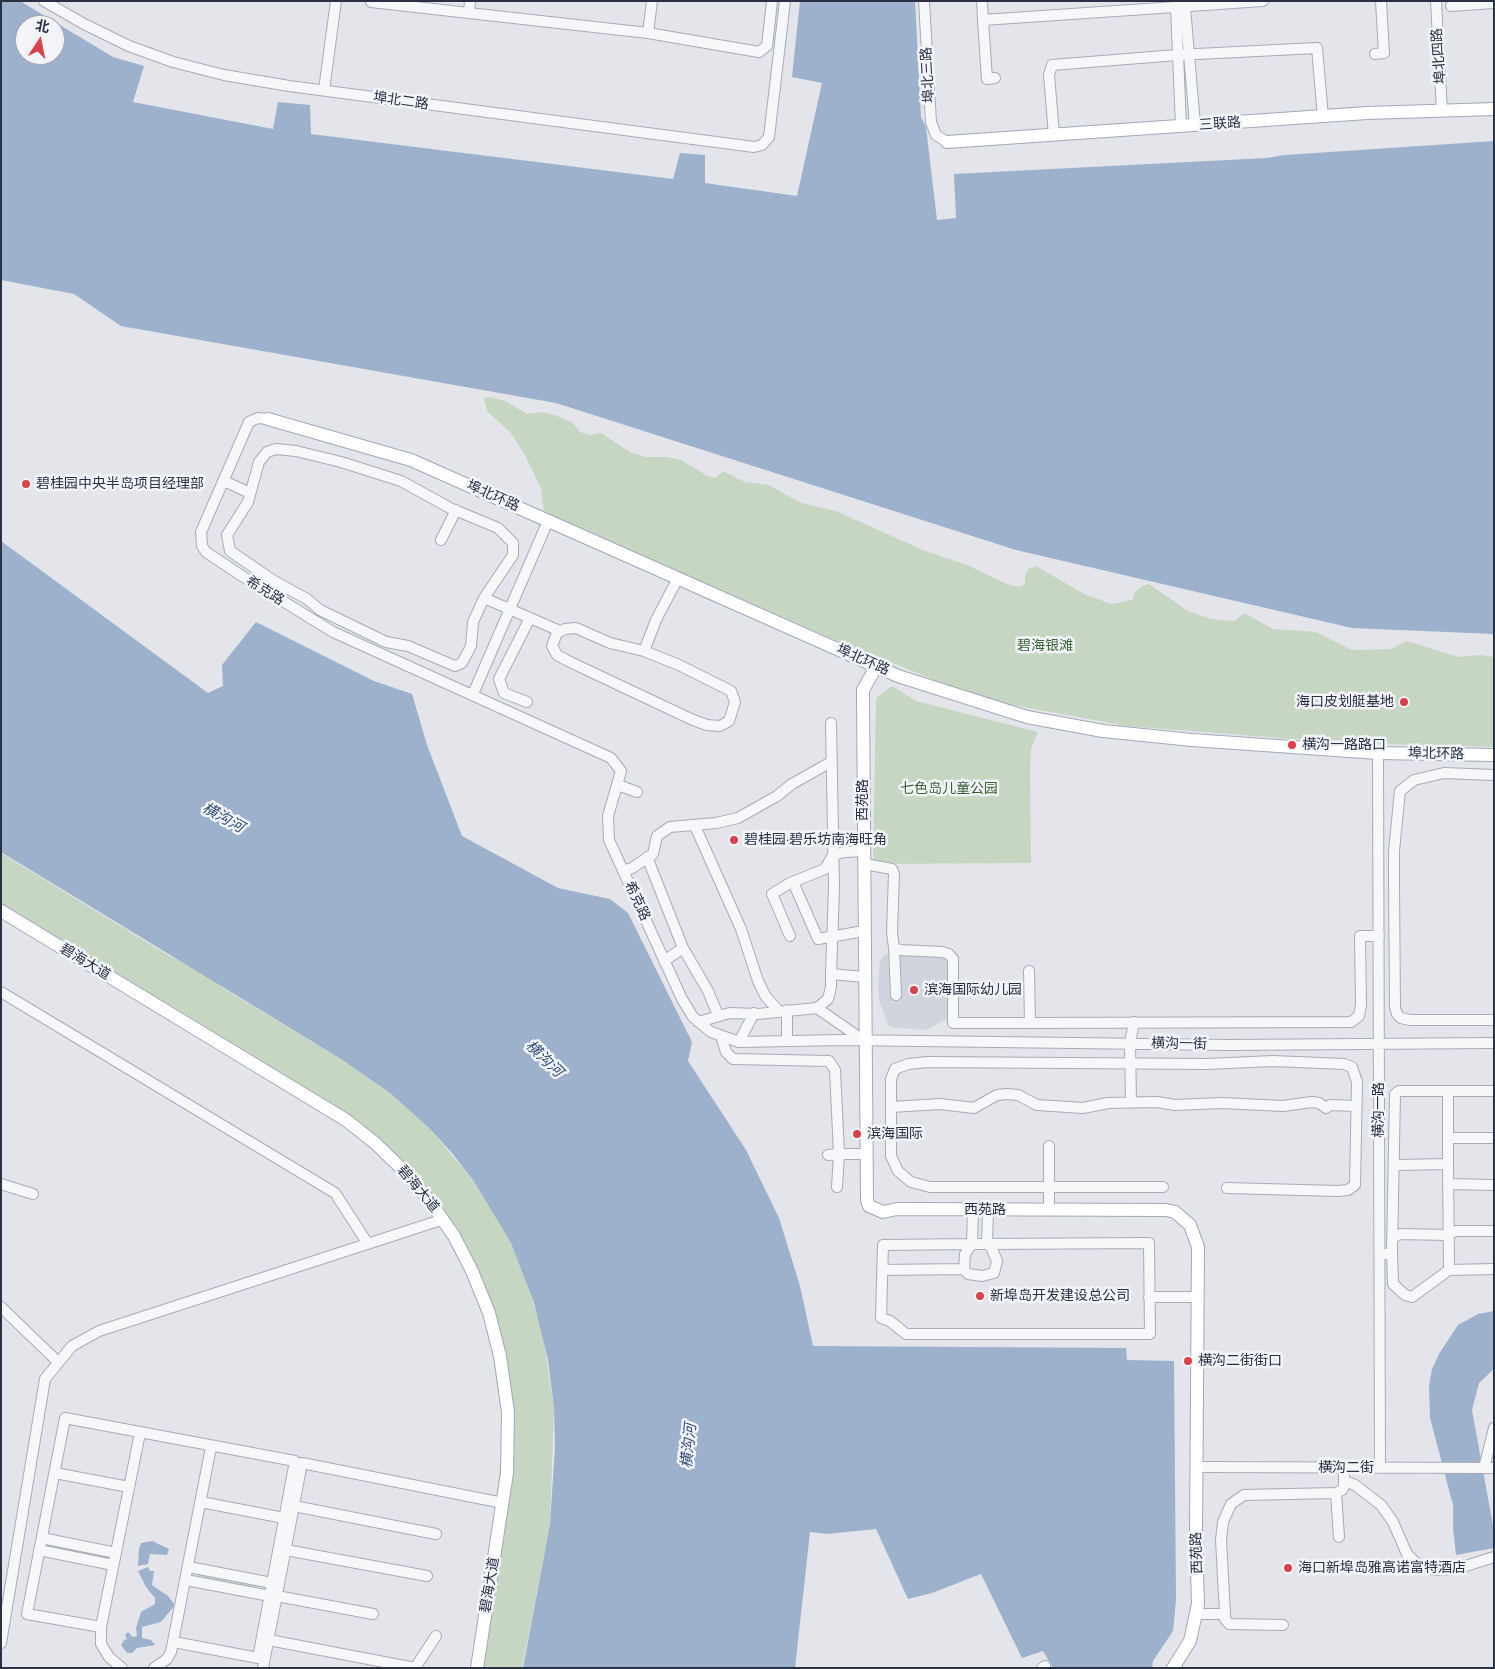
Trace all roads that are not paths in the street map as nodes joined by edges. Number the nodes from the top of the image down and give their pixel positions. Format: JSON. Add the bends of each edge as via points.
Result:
{"nodes":[{"id":1,"x":44,"y":1,"type":"edge"},
{"id":2,"x":336,"y":1,"type":"edge"},
{"id":3,"x":470,"y":1,"type":"edge"},
{"id":4,"x":652,"y":1,"type":"edge"},
{"id":5,"x":772,"y":1,"type":"edge"},
{"id":6,"x":785,"y":1,"type":"edge"},
{"id":7,"x":924,"y":1,"type":"edge"},
{"id":8,"x":982,"y":1,"type":"edge"},
{"id":9,"x":1263,"y":1,"type":"edge"},
{"id":10,"x":1381,"y":1,"type":"edge"},
{"id":11,"x":1436,"y":1,"type":"edge"},
{"id":12,"x":371,"y":2,"type":"edge"},
{"id":13,"x":1494,"y":4,"type":"edge"},
{"id":14,"x":1451,"y":6,"type":"dead end"},
{"id":15,"x":1181,"y":7,"type":"junction"},
{"id":16,"x":469,"y":13,"type":"junction"},
{"id":17,"x":983,"y":20,"type":"junction"},
{"id":18,"x":648,"y":34,"type":"junction"},
{"id":19,"x":1375,"y":54,"type":"dead end"},
{"id":20,"x":1177,"y":55,"type":"junction"},
{"id":21,"x":1190,"y":55,"type":"junction"},
{"id":22,"x":995,"y":78,"type":"dead end"},
{"id":23,"x":324,"y":90,"type":"junction"},
{"id":24,"x":1494,"y":109,"type":"edge"},
{"id":25,"x":1442,"y":111,"type":"junction"},
{"id":26,"x":1323,"y":117,"type":"junction"},
{"id":27,"x":1195,"y":125,"type":"junction"},
{"id":28,"x":1181,"y":126,"type":"junction"},
{"id":29,"x":1054,"y":135,"type":"junction"},
{"id":30,"x":947,"y":142,"type":"joint"},
{"id":31,"x":268,"y":419,"type":"joint"},
{"id":32,"x":224,"y":481,"type":"junction"},
{"id":33,"x":250,"y":493,"type":"junction"},
{"id":34,"x":456,"y":510,"type":"junction"},
{"id":35,"x":548,"y":521,"type":"junction"},
{"id":36,"x":441,"y":540,"type":"dead end"},
{"id":37,"x":678,"y":578,"type":"junction"},
{"id":38,"x":484,"y":598,"type":"junction"},
{"id":39,"x":510,"y":610,"type":"junction"},
{"id":40,"x":526,"y":613,"type":"junction"},
{"id":41,"x":560,"y":631,"type":"junction"},
{"id":42,"x":644,"y":651,"type":"junction"},
{"id":43,"x":876,"y":667,"type":"junction"},
{"id":44,"x":473,"y":694,"type":"junction"},
{"id":45,"x":528,"y":702,"type":"dead end"},
{"id":46,"x":831,"y":723,"type":"dead end"},
{"id":47,"x":1378,"y":752,"type":"junction"},
{"id":48,"x":1494,"y":755,"type":"edge"},
{"id":49,"x":831,"y":762,"type":"junction"},
{"id":50,"x":1494,"y":775,"type":"edge"},
{"id":51,"x":618,"y":786,"type":"junction"},
{"id":52,"x":637,"y":792,"type":"dead end"},
{"id":53,"x":695,"y":826,"type":"junction"},
{"id":54,"x":833,"y":856,"type":"junction"},
{"id":55,"x":648,"y":857,"type":"junction"},
{"id":56,"x":864,"y":858,"type":"junction"},
{"id":57,"x":623,"y":871,"type":"junction"},
{"id":58,"x":794,"y":882,"type":"junction"},
{"id":59,"x":1,"y":911,"type":"edge"},
{"id":60,"x":1,"y":916,"type":"edge"},
{"id":61,"x":864,"y":931,"type":"junction"},
{"id":62,"x":790,"y":936,"type":"dead end"},
{"id":63,"x":1379,"y":936,"type":"junction"},
{"id":64,"x":832,"y":938,"type":"junction"},
{"id":65,"x":683,"y":948,"type":"junction"},
{"id":66,"x":894,"y":948,"type":"junction"},
{"id":67,"x":1379,"y":960,"type":"junction"},
{"id":68,"x":1395,"y":960,"type":"junction"},
{"id":69,"x":664,"y":961,"type":"junction"},
{"id":70,"x":1029,"y":972,"type":"dead end"},
{"id":71,"x":831,"y":974,"type":"junction"},
{"id":72,"x":864,"y":977,"type":"junction"},
{"id":73,"x":1,"y":992,"type":"edge"},
{"id":74,"x":896,"y":995,"type":"dead end"},
{"id":75,"x":817,"y":1008,"type":"junction"},
{"id":76,"x":783,"y":1010,"type":"junction"},
{"id":77,"x":754,"y":1013,"type":"junction"},
{"id":78,"x":718,"y":1015,"type":"junction"},
{"id":79,"x":1494,"y":1020,"type":"edge"},
{"id":80,"x":698,"y":1022,"type":"junction"},
{"id":81,"x":1030,"y":1022,"type":"junction"},
{"id":82,"x":1134,"y":1022,"type":"junction"},
{"id":83,"x":721,"y":1036,"type":"junction"},
{"id":84,"x":787,"y":1040,"type":"junction"},
{"id":85,"x":864,"y":1041,"type":"junction"},
{"id":86,"x":739,"y":1042,"type":"junction"},
{"id":87,"x":1130,"y":1043,"type":"junction"},
{"id":88,"x":1494,"y":1043,"type":"edge"},
{"id":89,"x":1379,"y":1044,"type":"junction"},
{"id":90,"x":1130,"y":1062,"type":"junction"},
{"id":91,"x":1448,"y":1091,"type":"junction"},
{"id":92,"x":1494,"y":1091,"type":"edge"},
{"id":93,"x":1130,"y":1102,"type":"junction"},
{"id":94,"x":1355,"y":1106,"type":"junction"},
{"id":95,"x":891,"y":1107,"type":"junction"},
{"id":96,"x":1448,"y":1138,"type":"junction"},
{"id":97,"x":1494,"y":1138,"type":"edge"},
{"id":98,"x":1049,"y":1146,"type":"dead end"},
{"id":99,"x":839,"y":1154,"type":"junction"},
{"id":100,"x":865,"y":1154,"type":"junction"},
{"id":101,"x":828,"y":1155,"type":"dead end"},
{"id":102,"x":1448,"y":1164,"type":"junction"},
{"id":103,"x":1395,"y":1165,"type":"junction"},
{"id":104,"x":1,"y":1184,"type":"edge"},
{"id":105,"x":1448,"y":1184,"type":"junction"},
{"id":106,"x":1494,"y":1185,"type":"edge"},
{"id":107,"x":1163,"y":1186,"type":"dead end"},
{"id":108,"x":1049,"y":1187,"type":"junction"},
{"id":109,"x":837,"y":1188,"type":"dead end"},
{"id":110,"x":1227,"y":1188,"type":"dead end"},
{"id":111,"x":33,"y":1194,"type":"dead end"},
{"id":112,"x":1049,"y":1209,"type":"junction"},
{"id":113,"x":973,"y":1210,"type":"junction"},
{"id":114,"x":988,"y":1210,"type":"junction"},
{"id":115,"x":438,"y":1222,"type":"junction"},
{"id":116,"x":1494,"y":1231,"type":"edge"},
{"id":117,"x":1447,"y":1235,"type":"junction"},
{"id":118,"x":1394,"y":1237,"type":"junction"},
{"id":119,"x":368,"y":1244,"type":"junction"},
{"id":120,"x":972,"y":1244,"type":"junction"},
{"id":121,"x":987,"y":1244,"type":"junction"},
{"id":122,"x":1379,"y":1254,"type":"junction"},
{"id":123,"x":1392,"y":1254,"type":"junction"},
{"id":124,"x":1494,"y":1269,"type":"edge"},
{"id":125,"x":882,"y":1270,"type":"junction"},
{"id":126,"x":964,"y":1270,"type":"junction"},
{"id":127,"x":1449,"y":1270,"type":"junction"},
{"id":128,"x":1149,"y":1297,"type":"junction"},
{"id":129,"x":1198,"y":1297,"type":"junction"},
{"id":130,"x":1,"y":1307,"type":"edge"},
{"id":131,"x":58,"y":1362,"type":"junction"},
{"id":132,"x":1494,"y":1428,"type":"edge"},
{"id":133,"x":140,"y":1433,"type":"junction"},
{"id":134,"x":211,"y":1447,"type":"junction"},
{"id":135,"x":1491,"y":1453,"type":"edge"},
{"id":136,"x":298,"y":1462,"type":"junction"},
{"id":137,"x":1198,"y":1467,"type":"junction"},
{"id":138,"x":1344,"y":1468,"type":"junction"},
{"id":139,"x":1380,"y":1468,"type":"junction"},
{"id":140,"x":1489,"y":1468,"type":"edge"},
{"id":141,"x":55,"y":1473,"type":"junction"},
{"id":142,"x":1344,"y":1481,"type":"junction"},
{"id":143,"x":129,"y":1487,"type":"junction"},
{"id":144,"x":1336,"y":1493,"type":"junction"},
{"id":145,"x":201,"y":1502,"type":"junction"},
{"id":146,"x":501,"y":1503,"type":"junction"},
{"id":147,"x":294,"y":1506,"type":"junction"},
{"id":148,"x":284,"y":1518,"type":"junction"},
{"id":149,"x":436,"y":1534,"type":"dead end"},
{"id":150,"x":1339,"y":1537,"type":"dead end"},
{"id":151,"x":42,"y":1538,"type":"junction"},
{"id":152,"x":39,"y":1550,"type":"junction"},
{"id":153,"x":286,"y":1550,"type":"junction"},
{"id":154,"x":116,"y":1553,"type":"junction"},
{"id":155,"x":1494,"y":1557,"type":"edge"},
{"id":156,"x":113,"y":1565,"type":"junction"},
{"id":157,"x":189,"y":1567,"type":"junction"},
{"id":158,"x":427,"y":1576,"type":"dead end"},
{"id":159,"x":186,"y":1580,"type":"junction"},
{"id":160,"x":272,"y":1583,"type":"junction"},
{"id":161,"x":273,"y":1596,"type":"junction"},
{"id":162,"x":373,"y":1614,"type":"dead end"},
{"id":163,"x":1196,"y":1614,"type":"junction"},
{"id":164,"x":1225,"y":1614,"type":"junction"},
{"id":165,"x":1283,"y":1625,"type":"dead end"},
{"id":166,"x":101,"y":1627,"type":"junction"},
{"id":167,"x":436,"y":1636,"type":"dead end"},
{"id":168,"x":268,"y":1640,"type":"junction"},
{"id":169,"x":174,"y":1642,"type":"junction"},
{"id":170,"x":1,"y":1643,"type":"edge"},
{"id":171,"x":122,"y":1668,"type":"edge"},
{"id":172,"x":154,"y":1668,"type":"edge"},
{"id":173,"x":263,"y":1668,"type":"edge"},
{"id":174,"x":415,"y":1668,"type":"edge"},
{"id":175,"x":472,"y":1668,"type":"edge"},
{"id":176,"x":477,"y":1668,"type":"edge"},
{"id":177,"x":1173,"y":1668,"type":"edge"}],
"edges":[{"from":1,"to":23,"type":"street","name":"埠北二路","via":[[107,36],[173,62],[254,80]]},
{"from":2,"to":23,"type":"street"},
{"from":3,"to":16,"type":"street"},
{"from":4,"to":18,"type":"street"},
{"from":5,"to":18,"type":"street","via":[[767,46],[759,52]]},
{"from":6,"to":23,"type":"street","name":"埠北二路","via":[[769,137],[759,146]]},
{"from":7,"to":30,"type":"street","name":"埠北三路","via":[[931,122],[936,135]]},
{"from":8,"to":17,"type":"street"},
{"from":9,"to":15,"type":"street"},
{"from":10,"to":19,"type":"street","via":[[1384,53]]},
{"from":11,"to":25,"type":"street","name":"埠北四路"},
{"from":12,"to":16,"type":"street"},
{"from":13,"to":14,"type":"street"},
{"from":15,"to":17,"type":"street"},
{"from":15,"to":20,"type":"street"},
{"from":15,"to":21,"type":"street"},
{"from":16,"to":18,"type":"street"},
{"from":17,"to":22,"type":"street","via":[[988,79]]},
{"from":20,"to":21,"type":"street"},
{"from":20,"to":28,"type":"street"},
{"from":20,"to":29,"type":"street","via":[[1052,65],[1049,74]]},
{"from":21,"to":26,"type":"street","via":[[1317,48]]},
{"from":21,"to":27,"type":"street"},
{"from":24,"to":25,"type":"main road","name":"三联路"},
{"from":25,"to":26,"type":"main road","name":"三联路"},
{"from":26,"to":27,"type":"main road","name":"三联路"},
{"from":27,"to":28,"type":"main road","name":"三联路"},
{"from":28,"to":29,"type":"main road","name":"三联路"},
{"from":29,"to":30,"type":"main road","name":"三联路"},
{"from":31,"to":32,"type":"street","name":"希克路","via":[[258,418],[249,422]]},
{"from":31,"to":35,"type":"main road","name":"埠北环路","via":[[411,460]]},
{"from":32,"to":33,"type":"street"},
{"from":32,"to":44,"type":"street","name":"希克路","via":[[200,536],[206,552],[333,632]]},
{"from":33,"to":34,"type":"street","via":[[259,462],[267,452],[276,449],[323,457],[401,481]]},
{"from":33,"to":38,"type":"street","via":[[244,511],[227,535],[230,551],[320,610],[386,642],[408,646],[455,666],[462,663],[471,646],[473,622]]},
{"from":34,"to":36,"type":"street"},
{"from":34,"to":38,"type":"street","via":[[498,528],[513,543],[513,555]]},
{"from":35,"to":37,"type":"main road","name":"埠北环路"},
{"from":35,"to":39,"type":"street"},
{"from":37,"to":42,"type":"street"},
{"from":37,"to":43,"type":"main road","name":"埠北环路"},
{"from":38,"to":39,"type":"street"},
{"from":39,"to":40,"type":"street"},
{"from":39,"to":44,"type":"street"},
{"from":40,"to":41,"type":"street"},
{"from":40,"to":45,"type":"street","via":[[499,679],[504,693]]},
{"from":41,"to":42,"type":"street","via":[[576,628]]},
{"from":41,"to":42,"type":"street","via":[[552,646],[557,655],[568,661],[693,720],[720,726],[729,721],[735,702],[731,692]]},
{"from":43,"to":47,"type":"main road","name":"埠北环路","via":[[924,686],[1019,714],[1103,731]]},
{"from":43,"to":56,"type":"main road","name":"西苑路","via":[[863,690]]},
{"from":44,"to":51,"type":"street","name":"希克路","via":[[612,758],[621,771]]},
{"from":46,"to":49,"type":"street"},
{"from":47,"to":48,"type":"main road","name":"埠北环路"},
{"from":47,"to":63,"type":"street","name":"横沟一路"},
{"from":49,"to":53,"type":"street","via":[[738,818]]},
{"from":49,"to":54,"type":"street"},
{"from":50,"to":68,"type":"street","via":[[1444,773],[1414,780],[1400,791],[1394,852]]},
{"from":51,"to":52,"type":"street"},
{"from":51,"to":57,"type":"street","name":"希克路","via":[[610,808],[608,832]]},
{"from":53,"to":55,"type":"street","via":[[670,827],[658,836],[653,854]]},
{"from":53,"to":76,"type":"street","via":[[741,929],[758,981],[766,997]]},
{"from":54,"to":56,"type":"street","via":[[845,852]]},
{"from":54,"to":58,"type":"street","via":[[825,869]]},
{"from":54,"to":64,"type":"street"},
{"from":55,"to":57,"type":"street"},
{"from":55,"to":65,"type":"street"},
{"from":56,"to":61,"type":"main road","name":"西苑路"},
{"from":56,"to":66,"type":"street","via":[[892,869],[894,874]]},
{"from":57,"to":69,"type":"street","name":"希克路"},
{"from":58,"to":62,"type":"street","via":[[772,894]]},
{"from":58,"to":64,"type":"street","via":[[818,939]]},
{"from":59,"to":146,"type":"main road","name":"碧海大道","via":[[336,1114],[375,1143],[422,1191],[466,1259],[489,1313],[497,1342],[509,1429],[507,1473]]},
{"from":60,"to":115,"type":"main road","name":"碧海大道","via":[[342,1124],[400,1173]]},
{"from":61,"to":64,"type":"street"},
{"from":61,"to":72,"type":"main road","name":"西苑路"},
{"from":63,"to":67,"type":"street","name":"横沟一路"},
{"from":63,"to":82,"type":"street","via":[[1360,936],[1362,1004],[1359,1016],[1351,1022]]},
{"from":64,"to":71,"type":"street"},
{"from":65,"to":69,"type":"street"},
{"from":65,"to":78,"type":"street"},
{"from":66,"to":74,"type":"street"},
{"from":66,"to":81,"type":"street","via":[[949,954],[953,959],[954,1023]]},
{"from":67,"to":68,"type":"street"},
{"from":67,"to":89,"type":"street","name":"横沟一路"},
{"from":68,"to":79,"type":"street","via":[[1395,1006],[1401,1018]]},
{"from":69,"to":80,"type":"street","name":"希克路","via":[[682,999]]},
{"from":70,"to":81,"type":"street"},
{"from":71,"to":72,"type":"street"},
{"from":71,"to":75,"type":"street","via":[[828,999]]},
{"from":72,"to":85,"type":"main road","name":"西苑路"},
{"from":73,"to":119,"type":"street","via":[[335,1193]]},
{"from":75,"to":76,"type":"street"},
{"from":75,"to":85,"type":"street"},
{"from":76,"to":77,"type":"street"},
{"from":76,"to":84,"type":"street"},
{"from":77,"to":78,"type":"street"},
{"from":77,"to":86,"type":"street"},
{"from":78,"to":80,"type":"street"},
{"from":80,"to":83,"type":"street","name":"希克路"},
{"from":81,"to":82,"type":"street"},
{"from":82,"to":87,"type":"street"},
{"from":83,"to":86,"type":"street","name":"希克路"},
{"from":83,"to":99,"type":"street","via":[[726,1052],[733,1059],[829,1061],[835,1070]]},
{"from":84,"to":85,"type":"street","name":"希克路"},
{"from":84,"to":86,"type":"street","name":"希克路"},
{"from":85,"to":87,"type":"street","name":"横沟一街"},
{"from":85,"to":100,"type":"main road","name":"西苑路"},
{"from":87,"to":89,"type":"street","name":"横沟一街"},
{"from":87,"to":90,"type":"street"},
{"from":88,"to":89,"type":"street","name":"横沟一街"},
{"from":89,"to":122,"type":"street","name":"横沟一路"},
{"from":90,"to":93,"type":"street"},
{"from":90,"to":94,"type":"street","via":[[1344,1064],[1352,1067],[1355,1073]]},
{"from":90,"to":95,"type":"street","via":[[908,1064],[895,1069],[891,1079]]},
{"from":91,"to":92,"type":"street"},
{"from":91,"to":96,"type":"street"},
{"from":91,"to":103,"type":"street","via":[[1399,1091],[1395,1094]]},
{"from":93,"to":94,"type":"street","via":[[1283,1106],[1312,1102],[1326,1108],[1330,1105]]},
{"from":93,"to":95,"type":"street","via":[[1083,1108],[1037,1105],[1018,1095],[1007,1094],[997,1095],[974,1108],[940,1104]]},
{"from":94,"to":110,"type":"street","via":[[1356,1178],[1348,1190]]},
{"from":95,"to":108,"type":"street","via":[[891,1156],[898,1171],[911,1182],[930,1187]]},
{"from":96,"to":97,"type":"street"},
{"from":96,"to":102,"type":"street"},
{"from":98,"to":108,"type":"street"},
{"from":99,"to":100,"type":"street"},
{"from":99,"to":101,"type":"street"},
{"from":99,"to":109,"type":"street"},
{"from":100,"to":113,"type":"main road","name":"西苑路","via":[[865,1194],[869,1206],[875,1210]]},
{"from":102,"to":103,"type":"street"},
{"from":102,"to":105,"type":"street"},
{"from":103,"to":118,"type":"street"},
{"from":104,"to":111,"type":"street"},
{"from":105,"to":106,"type":"street"},
{"from":105,"to":117,"type":"street"},
{"from":107,"to":108,"type":"street"},
{"from":108,"to":112,"type":"street"},
{"from":112,"to":114,"type":"main road","name":"西苑路"},
{"from":112,"to":129,"type":"main road","name":"西苑路","via":[[1155,1209],[1175,1212],[1190,1224],[1196,1236]]},
{"from":113,"to":114,"type":"main road","name":"西苑路"},
{"from":113,"to":120,"type":"street"},
{"from":114,"to":121,"type":"street"},
{"from":115,"to":119,"type":"street"},
{"from":115,"to":146,"type":"main road","name":"碧海大道","via":[[475,1290],[495,1354],[504,1409]]},
{"from":116,"to":117,"type":"street","via":[[1456,1231]]},
{"from":117,"to":118,"type":"street","via":[[1400,1234]]},
{"from":117,"to":127,"type":"street"},
{"from":118,"to":123,"type":"street"},
{"from":119,"to":131,"type":"street","via":[[99,1331],[72,1346]]},
{"from":120,"to":121,"type":"street"},
{"from":120,"to":125,"type":"street","via":[[882,1246]]},
{"from":120,"to":126,"type":"street","via":[[965,1254]]},
{"from":121,"to":126,"type":"street","via":[[996,1256],[994,1274],[982,1276],[968,1274]]},
{"from":121,"to":128,"type":"street","via":[[1149,1243]]},
{"from":122,"to":123,"type":"street"},
{"from":122,"to":139,"type":"street","name":"横沟一路"},
{"from":123,"to":127,"type":"street","via":[[1393,1284],[1412,1297]]},
{"from":124,"to":127,"type":"street"},
{"from":125,"to":126,"type":"street"},
{"from":125,"to":128,"type":"street","via":[[881,1318],[890,1320],[906,1334],[1150,1334]]},
{"from":128,"to":129,"type":"street"},
{"from":129,"to":137,"type":"main road","name":"西苑路"},
{"from":130,"to":131,"type":"street"},
{"from":131,"to":170,"type":"street","via":[[45,1379]]},
{"from":132,"to":135,"type":"street"},
{"from":133,"to":134,"type":"street"},
{"from":133,"to":141,"type":"street","via":[[65,1418]]},
{"from":133,"to":143,"type":"street"},
{"from":134,"to":136,"type":"street"},
{"from":134,"to":145,"type":"street"},
{"from":135,"to":140,"type":"street"},
{"from":136,"to":146,"type":"street"},
{"from":136,"to":147,"type":"street"},
{"from":136,"to":148,"type":"street"},
{"from":137,"to":138,"type":"street","name":"横沟二街"},
{"from":137,"to":163,"type":"main road","name":"西苑路"},
{"from":138,"to":139,"type":"street","name":"横沟二街"},
{"from":138,"to":142,"type":"street"},
{"from":139,"to":140,"type":"street","name":"横沟二街"},
{"from":141,"to":143,"type":"street"},
{"from":141,"to":151,"type":"street"},
{"from":142,"to":144,"type":"street","via":[[1342,1490]]},
{"from":142,"to":155,"type":"street","via":[[1355,1485],[1381,1505],[1394,1522],[1407,1554],[1418,1566],[1434,1570],[1456,1569]]},
{"from":143,"to":154,"type":"street"},
{"from":144,"to":150,"type":"street"},
{"from":144,"to":164,"type":"street","via":[[1244,1495],[1231,1504],[1223,1522],[1221,1540]]},
{"from":145,"to":148,"type":"street"},
{"from":145,"to":157,"type":"street"},
{"from":146,"to":175,"type":"main road","name":"碧海大道"},
{"from":146,"to":176,"type":"main road","name":"碧海大道"},
{"from":147,"to":149,"type":"street"},
{"from":147,"to":153,"type":"street"},
{"from":148,"to":160,"type":"street"},
{"from":151,"to":152,"type":"street"},
{"from":151,"to":154,"type":"street"},
{"from":152,"to":156,"type":"street"},
{"from":152,"to":166,"type":"street","via":[[27,1614]]},
{"from":153,"to":158,"type":"street"},
{"from":153,"to":161,"type":"street"},
{"from":154,"to":156,"type":"street"},
{"from":156,"to":166,"type":"street"},
{"from":157,"to":159,"type":"street"},
{"from":157,"to":160,"type":"street"},
{"from":159,"to":161,"type":"street"},
{"from":159,"to":169,"type":"street"},
{"from":160,"to":161,"type":"street"},
{"from":161,"to":162,"type":"street"},
{"from":161,"to":168,"type":"street"},
{"from":161,"to":169,"type":"street","via":[[258,1658]]},
{"from":163,"to":164,"type":"street"},
{"from":163,"to":177,"type":"main road","name":"西苑路","via":[[1190,1640]]},
{"from":164,"to":165,"type":"street","via":[[1229,1624]]},
{"from":166,"to":171,"type":"street","via":[[101,1644]]},
{"from":167,"to":174,"type":"street"},
{"from":168,"to":173,"type":"street"},
{"from":168,"to":174,"type":"street"},
{"from":169,"to":172,"type":"street","via":[[167,1659]]}]}
